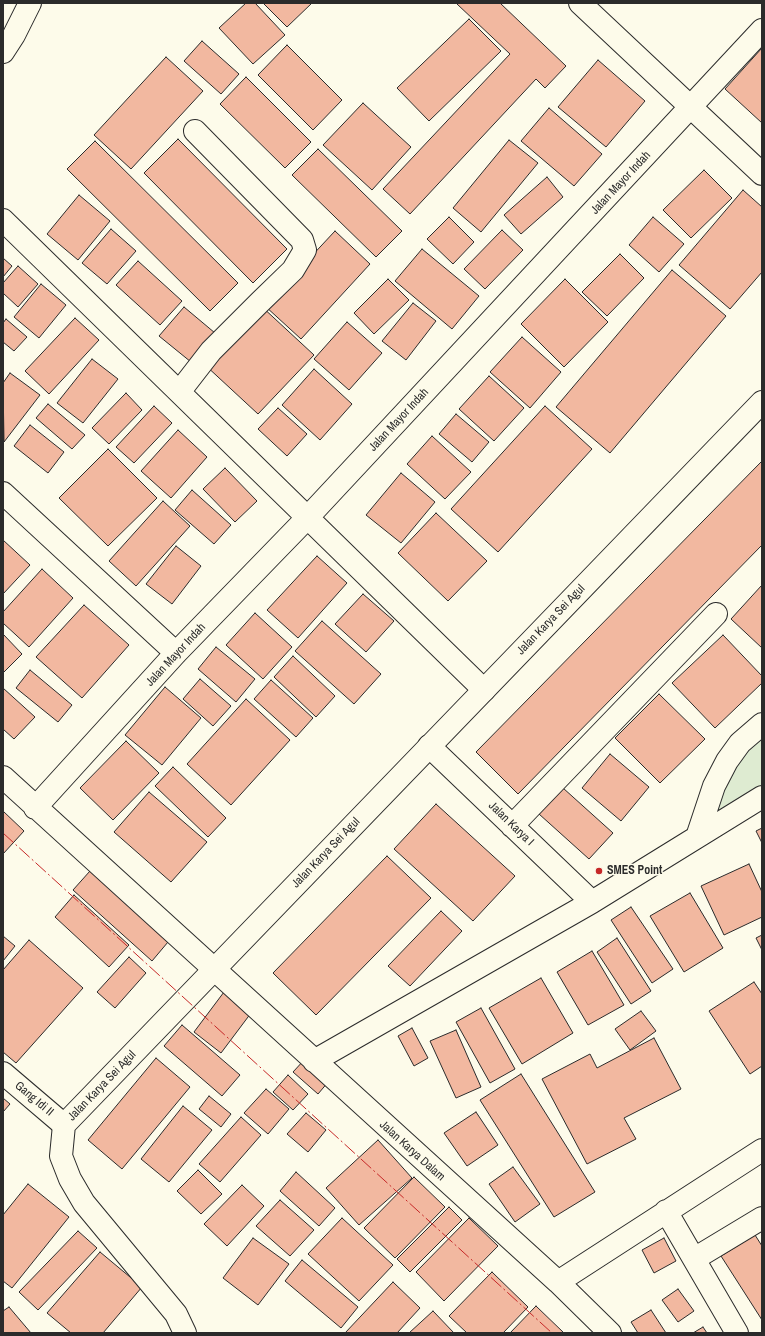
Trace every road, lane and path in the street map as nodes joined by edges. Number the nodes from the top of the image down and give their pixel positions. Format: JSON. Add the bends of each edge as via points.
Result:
{"nodes":[{"id":1,"x":30,"y":3,"type":"edge"},
{"id":2,"x":580,"y":3,"type":"edge"},
{"id":3,"x":762,"y":30,"type":"edge"},
{"id":4,"x":3,"y":52,"type":"edge"},
{"id":5,"x":692,"y":107,"type":"junction"},
{"id":6,"x":195,"y":131,"type":"dead end"},
{"id":7,"x":762,"y":174,"type":"edge"},
{"id":8,"x":3,"y":220,"type":"edge"},
{"id":9,"x":180,"y":392,"type":"junction"},
{"id":10,"x":762,"y":402,"type":"edge"},
{"id":11,"x":3,"y":493,"type":"edge"},
{"id":12,"x":308,"y":517,"type":"junction"},
{"id":13,"x":716,"y":614,"type":"dead end"},
{"id":14,"x":176,"y":653,"type":"junction"},
{"id":15,"x":484,"y":690,"type":"junction"},
{"id":16,"x":762,"y":724,"type":"edge"},
{"id":17,"x":429,"y":746,"type":"junction"},
{"id":18,"x":3,"y":777,"type":"edge"},
{"id":19,"x":762,"y":797,"type":"edge"},
{"id":20,"x":35,"y":808,"type":"junction"},
{"id":21,"x":512,"y":826,"type":"junction"},
{"id":22,"x":698,"y":837,"type":"junction"},
{"id":23,"x":592,"y":902,"type":"junction"},
{"id":24,"x":213,"y":969,"type":"junction"},
{"id":25,"x":314,"y":1061,"type":"junction"},
{"id":26,"x":3,"y":1073,"type":"edge"},
{"id":27,"x":64,"y":1125,"type":"junction"},
{"id":28,"x":762,"y":1150,"type":"edge"},
{"id":29,"x":666,"y":1211,"type":"junction"},
{"id":30,"x":762,"y":1218,"type":"edge"},
{"id":31,"x":694,"y":1259,"type":"junction"},
{"id":32,"x":558,"y":1282,"type":"junction"},
{"id":33,"x":185,"y":1333,"type":"edge"},
{"id":34,"x":610,"y":1333,"type":"edge"},
{"id":35,"x":737,"y":1333,"type":"edge"}],
"edges":[{"from":1,"to":4,"type":"street"},
{"from":2,"to":5,"type":"street"},
{"from":3,"to":5,"type":"street","name":"Jalan Mayor Indah"},
{"from":5,"to":7,"type":"street"},
{"from":5,"to":12,"type":"street","name":"Jalan Mayor Indah"},
{"from":6,"to":9,"type":"street","via":[[302,240],[305,250],[293,270],[211,351]]},
{"from":8,"to":9,"type":"street"},
{"from":9,"to":12,"type":"street"},
{"from":10,"to":15,"type":"street","name":"Jalan Karya Sei Agul"},
{"from":11,"to":14,"type":"street"},
{"from":12,"to":14,"type":"street","name":"Jalan Mayor Indah"},
{"from":12,"to":15,"type":"street"},
{"from":13,"to":21,"type":"street"},
{"from":14,"to":20,"type":"street","name":"Jalan Mayor Indah"},
{"from":15,"to":17,"type":"street","name":"Jalan Karya Sei Agul"},
{"from":16,"to":22,"type":"street","via":[[740,743],[727,761],[714,786]]},
{"from":17,"to":21,"type":"street","name":"Jalan Karya I"},
{"from":17,"to":24,"type":"street","name":"Jalan Karya Sei Agul"},
{"from":18,"to":20,"type":"street","name":"Jalan Karya Dalam"},
{"from":19,"to":22,"type":"street"},
{"from":20,"to":24,"type":"street","name":"Jalan Karya Dalam"},
{"from":21,"to":23,"type":"street","name":"Jalan Karya I"},
{"from":22,"to":23,"type":"street"},
{"from":23,"to":25,"type":"street"},
{"from":24,"to":25,"type":"street","name":"Jalan Karya Dalam"},
{"from":24,"to":27,"type":"street","name":"Jalan Karya Sei Agul"},
{"from":25,"to":32,"type":"street","name":"Jalan Karya Dalam"},
{"from":26,"to":27,"type":"street","name":"Gang Idi II"},
{"from":27,"to":33,"type":"street","name":"Jalan Karya Sei Agul","via":[[61,1156],[70,1179],[84,1203],[176,1314]]},
{"from":28,"to":29,"type":"street"},
{"from":29,"to":31,"type":"street"},
{"from":29,"to":32,"type":"street"},
{"from":30,"to":31,"type":"street"},
{"from":31,"to":35,"type":"street"},
{"from":32,"to":34,"type":"street","name":"Jalan Karya Dalam"}]}
